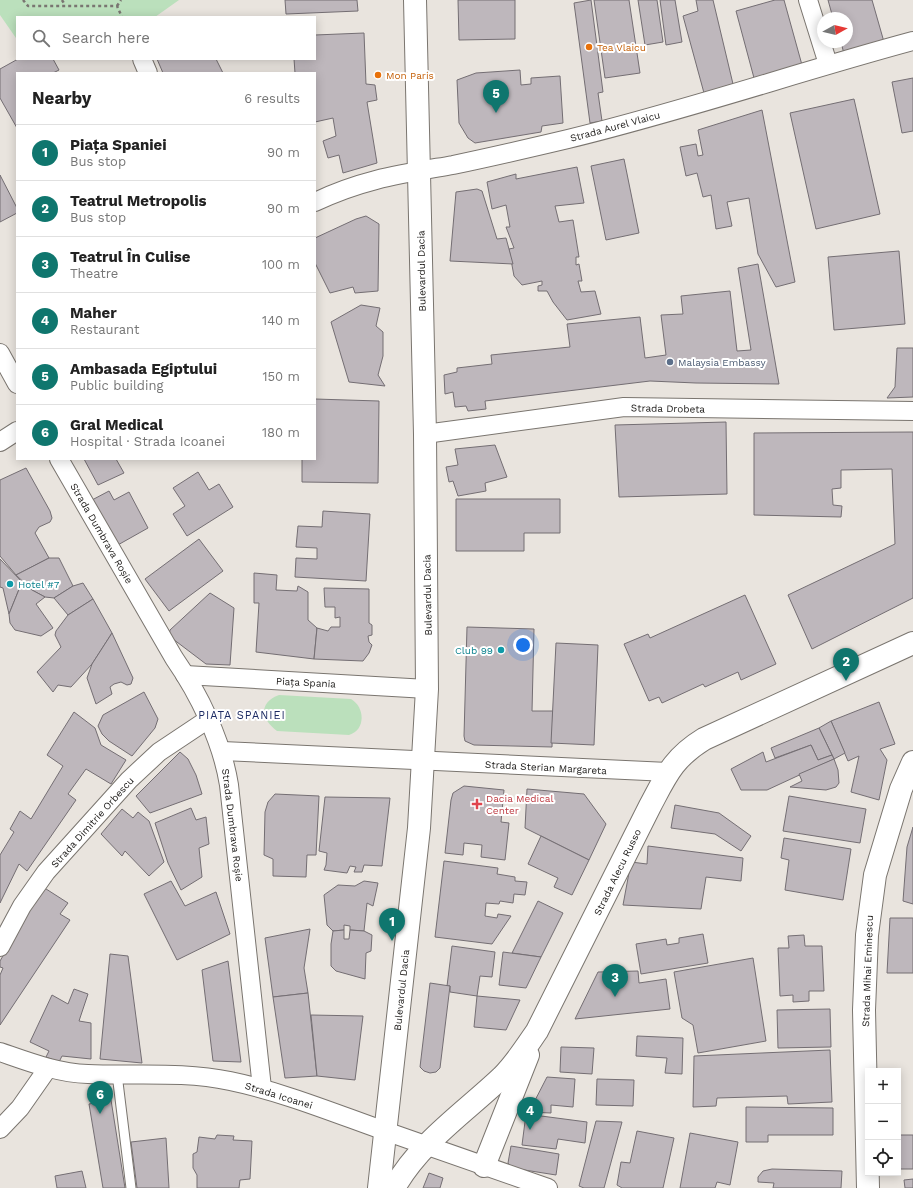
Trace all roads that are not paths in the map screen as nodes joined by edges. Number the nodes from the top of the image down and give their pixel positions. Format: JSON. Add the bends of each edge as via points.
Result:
{"nodes":[{"id":1,"x":415,"y":0,"type":"edge"},
{"id":2,"x":808,"y":0,"type":"edge"},
{"id":3,"x":913,"y":41,"type":"edge"},
{"id":4,"x":142,"y":60,"type":"edge"},
{"id":5,"x":828,"y":64,"type":"junction"},
{"id":6,"x":148,"y":72,"type":"edge"},
{"id":7,"x":418,"y":170,"type":"junction"},
{"id":8,"x":316,"y":202,"type":"edge"},
{"id":9,"x":7,"y":353,"type":"edge"},
{"id":10,"x":16,"y":381,"type":"edge"},
{"id":11,"x":913,"y":411,"type":"edge"},
{"id":12,"x":16,"y":432,"type":"edge"},
{"id":13,"x":425,"y":434,"type":"junction"},
{"id":14,"x":0,"y":442,"type":"edge"},
{"id":15,"x":60,"y":460,"type":"edge"},
{"id":16,"x":913,"y":643,"type":"edge"},
{"id":17,"x":185,"y":675,"type":"junction"},
{"id":18,"x":427,"y":689,"type":"junction"},
{"id":19,"x":207,"y":720,"type":"junction"},
{"id":20,"x":222,"y":751,"type":"junction"},
{"id":21,"x":424,"y":761,"type":"junction"},
{"id":22,"x":913,"y":762,"type":"edge"},
{"id":23,"x":668,"y":772,"type":"junction"},
{"id":24,"x":0,"y":947,"type":"edge"},
{"id":25,"x":537,"y":1031,"type":"junction"},
{"id":26,"x":0,"y":1052,"type":"edge"},
{"id":27,"x":48,"y":1068,"type":"junction"},
{"id":28,"x":117,"y":1074,"type":"junction"},
{"id":29,"x":262,"y":1088,"type":"junction"},
{"id":30,"x":0,"y":1129,"type":"edge"},
{"id":31,"x":385,"y":1131,"type":"junction"},
{"id":32,"x":426,"y":1144,"type":"junction"},
{"id":33,"x":484,"y":1166,"type":"junction"},
{"id":34,"x":131,"y":1188,"type":"edge"},
{"id":35,"x":379,"y":1188,"type":"edge"},
{"id":36,"x":394,"y":1188,"type":"edge"},
{"id":37,"x":548,"y":1188,"type":"edge"},
{"id":38,"x":868,"y":1188,"type":"edge"}],
"edges":[{"from":1,"to":7,"type":"main road","name":"Bulevardul Dacia"},
{"from":2,"to":5,"type":"street"},
{"from":3,"to":5,"type":"street","name":"Strada Aurel Vlaicu"},
{"from":4,"to":6,"type":"street"},
{"from":5,"to":7,"type":"street","name":"Strada Aurel Vlaicu","via":[[626,125],[453,165]]},
{"from":7,"to":8,"type":"street","name":"Strada Aurel Vlaicu","via":[[380,178]]},
{"from":7,"to":13,"type":"main road","name":"Bulevardul Dacia"},
{"from":9,"to":10,"type":"street"},
{"from":11,"to":13,"type":"street","name":"Strada Drobeta","via":[[624,407]]},
{"from":12,"to":14,"type":"street"},
{"from":13,"to":18,"type":"main road","name":"Bulevardul Dacia"},
{"from":15,"to":17,"type":"street","name":"Strada Dumbrava Roșie"},
{"from":16,"to":23,"type":"main road","name":"Strada Alecu Russo","via":[[704,739],[682,754]]},
{"from":17,"to":18,"type":"street","name":"Piața Spania"},
{"from":17,"to":19,"type":"street","name":"Strada Dumbrava Roșie"},
{"from":18,"to":21,"type":"main road","name":"Bulevardul Dacia"},
{"from":19,"to":20,"type":"street","name":"Strada Dumbrava Roșie"},
{"from":19,"to":24,"type":"street","name":"Strada Dimitrie Orbescu","via":[[159,752],[129,780],[46,872],[22,906]]},
{"from":20,"to":21,"type":"street"},
{"from":20,"to":29,"type":"street","name":"Strada Dumbrava Roșie","via":[[230,785]]},
{"from":21,"to":23,"type":"street","name":"Strada Sterian Margareta"},
{"from":21,"to":31,"type":"main road","name":"Bulevardul Dacia"},
{"from":22,"to":38,"type":"main road","name":"Strada Mihai Eminescu","via":[[901,789],[876,875],[867,935],[864,1010]]},
{"from":23,"to":25,"type":"main road","name":"Strada Alecu Russo"},
{"from":25,"to":32,"type":"main road","name":"Strada Alecu Russo","via":[[502,1077]]},
{"from":25,"to":33,"type":"main road"},
{"from":26,"to":27,"type":"street","name":"Strada Icoanei"},
{"from":27,"to":28,"type":"street","name":"Strada Icoanei","via":[[87,1074]]},
{"from":27,"to":30,"type":"street","via":[[20,1108]]},
{"from":28,"to":29,"type":"street","name":"Strada Icoanei","via":[[196,1076]]},
{"from":28,"to":34,"type":"lane"},
{"from":29,"to":31,"type":"street","name":"Strada Icoanei"},
{"from":31,"to":32,"type":"street","name":"Strada Icoanei"},
{"from":31,"to":35,"type":"main road","name":"Bulevardul Dacia"},
{"from":32,"to":33,"type":"street","name":"Strada Icoanei"},
{"from":32,"to":36,"type":"main road","name":"Strada Alecu Russo"},
{"from":33,"to":37,"type":"street","name":"Strada Icoanei"}]}
